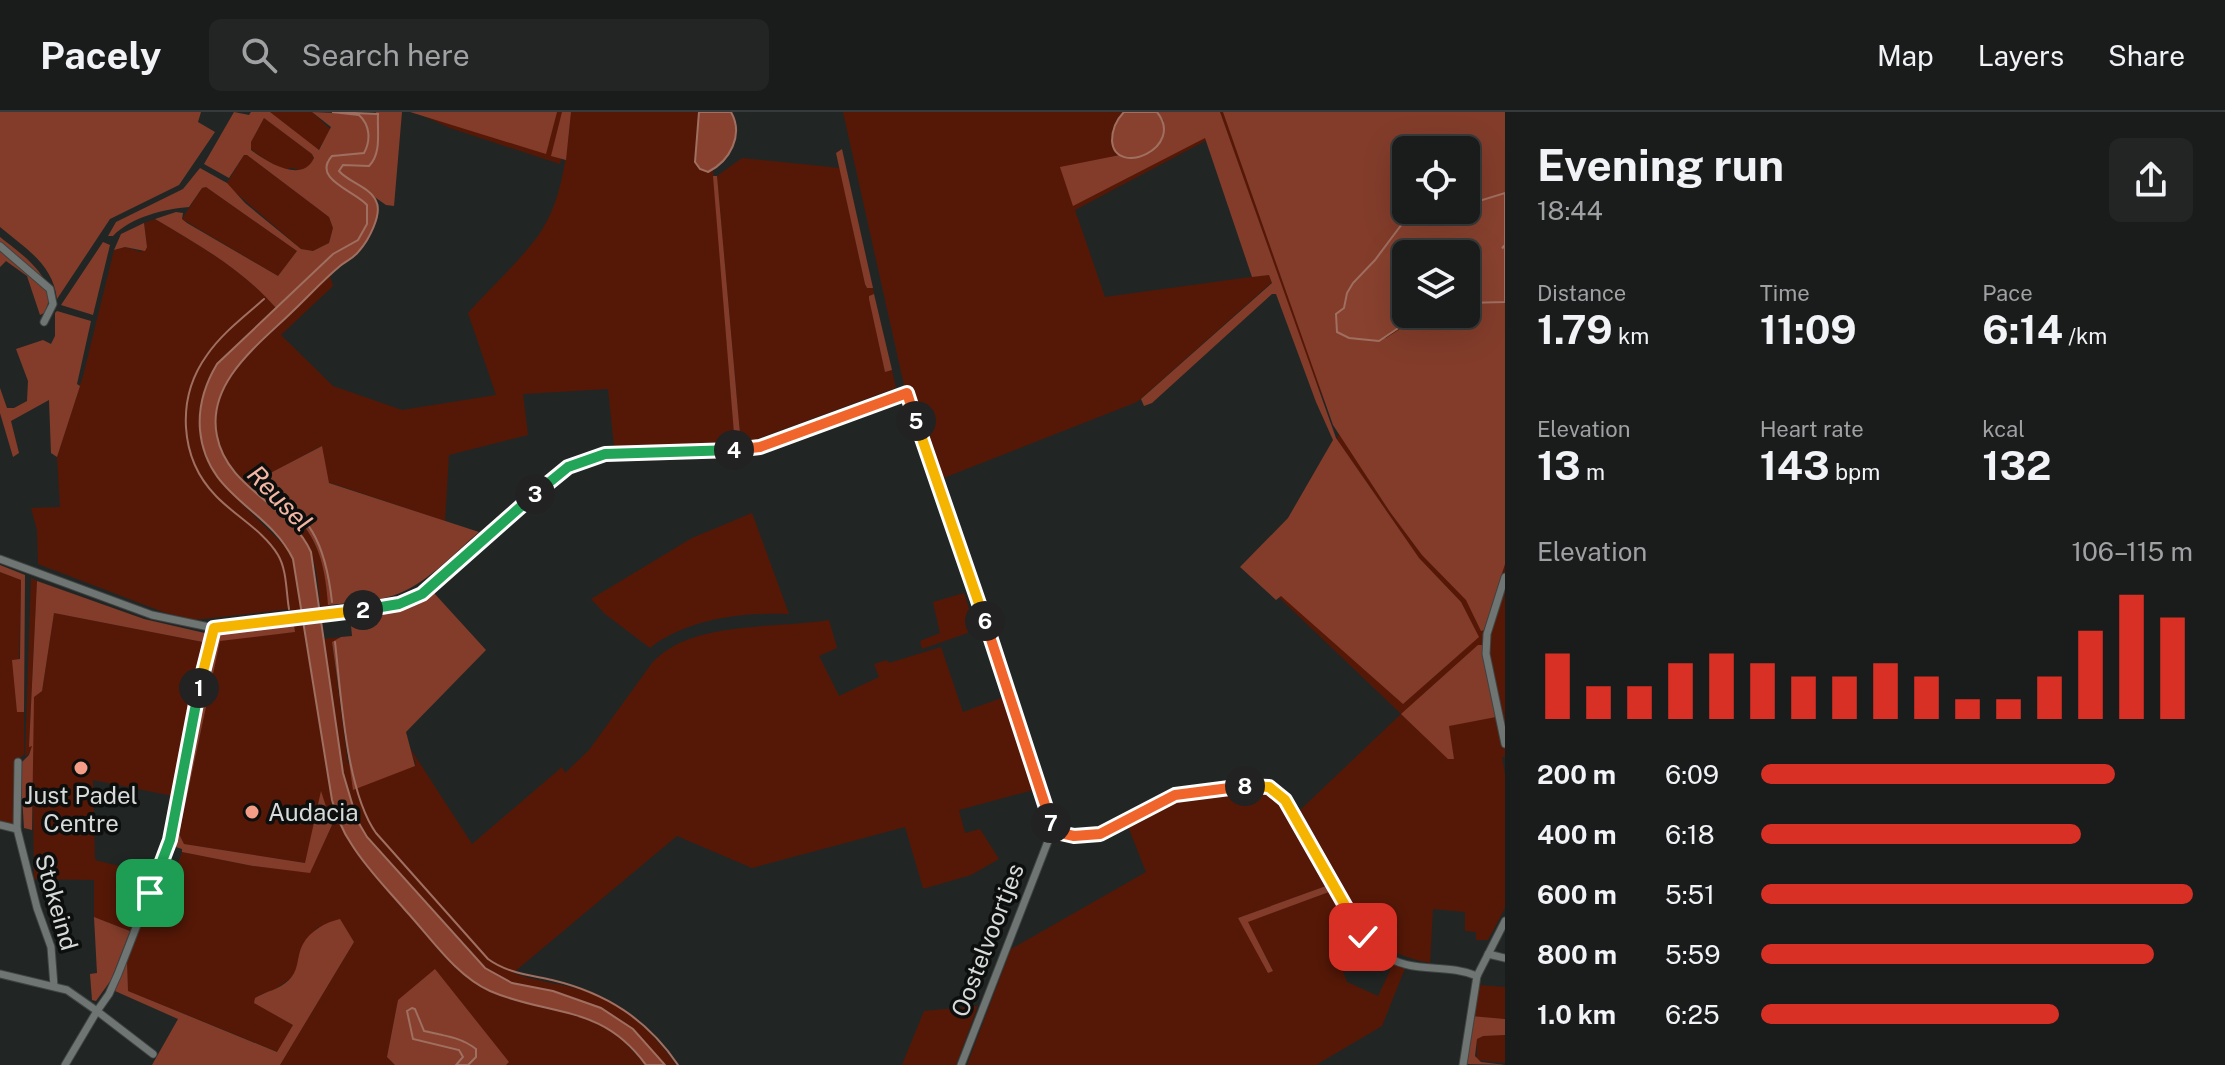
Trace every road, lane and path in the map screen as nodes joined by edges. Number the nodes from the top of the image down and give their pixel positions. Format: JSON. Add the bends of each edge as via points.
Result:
{"nodes":[{"id":1,"x":0,"y":246,"type":"edge"},
{"id":2,"x":44,"y":322,"type":"dead end"},
{"id":3,"x":0,"y":559,"type":"edge"},
{"id":4,"x":1505,"y":577,"type":"edge"},
{"id":5,"x":214,"y":628,"type":"junction"},
{"id":6,"x":1505,"y":744,"type":"edge"},
{"id":7,"x":18,"y":762,"type":"dead end"},
{"id":8,"x":0,"y":825,"type":"edge"},
{"id":9,"x":17,"y":829,"type":"junction"},
{"id":10,"x":1052,"y":831,"type":"junction"},
{"id":11,"x":1505,"y":921,"type":"edge"},
{"id":12,"x":1488,"y":954,"type":"junction"},
{"id":13,"x":1505,"y":958,"type":"edge"},
{"id":14,"x":0,"y":974,"type":"edge"},
{"id":15,"x":1477,"y":976,"type":"junction"},
{"id":16,"x":54,"y":986,"type":"junction"},
{"id":17,"x":97,"y":1011,"type":"junction"},
{"id":18,"x":153,"y":1054,"type":"dead end"},
{"id":19,"x":65,"y":1065,"type":"edge"},
{"id":20,"x":961,"y":1065,"type":"edge"},
{"id":21,"x":1463,"y":1065,"type":"edge"}],
"edges":[{"from":1,"to":2,"type":"street","via":[[50,289],[53,304]]},
{"from":3,"to":5,"type":"street","via":[[152,615]]},
{"from":4,"to":6,"type":"street","via":[[1486,654]]},
{"from":5,"to":10,"type":"street","via":[[399,604],[422,594],[554,477],[584,460],[620,453],[755,449],[907,393]]},
{"from":5,"to":17,"type":"street","via":[[170,840],[118,974]]},
{"from":7,"to":9,"type":"street","name":"Stokeind"},
{"from":8,"to":9,"type":"street","name":"Stokeind"},
{"from":9,"to":16,"type":"street","name":"Stokeind","via":[[51,947]]},
{"from":10,"to":15,"type":"street","via":[[1100,834],[1182,793],[1269,787],[1293,810],[1370,945],[1406,965]]},
{"from":10,"to":20,"type":"street","name":"Oostelvoortjes"},
{"from":11,"to":12,"type":"street"},
{"from":12,"to":13,"type":"street"},
{"from":12,"to":15,"type":"street"},
{"from":14,"to":16,"type":"street"},
{"from":15,"to":21,"type":"street"},
{"from":16,"to":17,"type":"street"},
{"from":17,"to":18,"type":"street"},
{"from":17,"to":19,"type":"street"}]}
